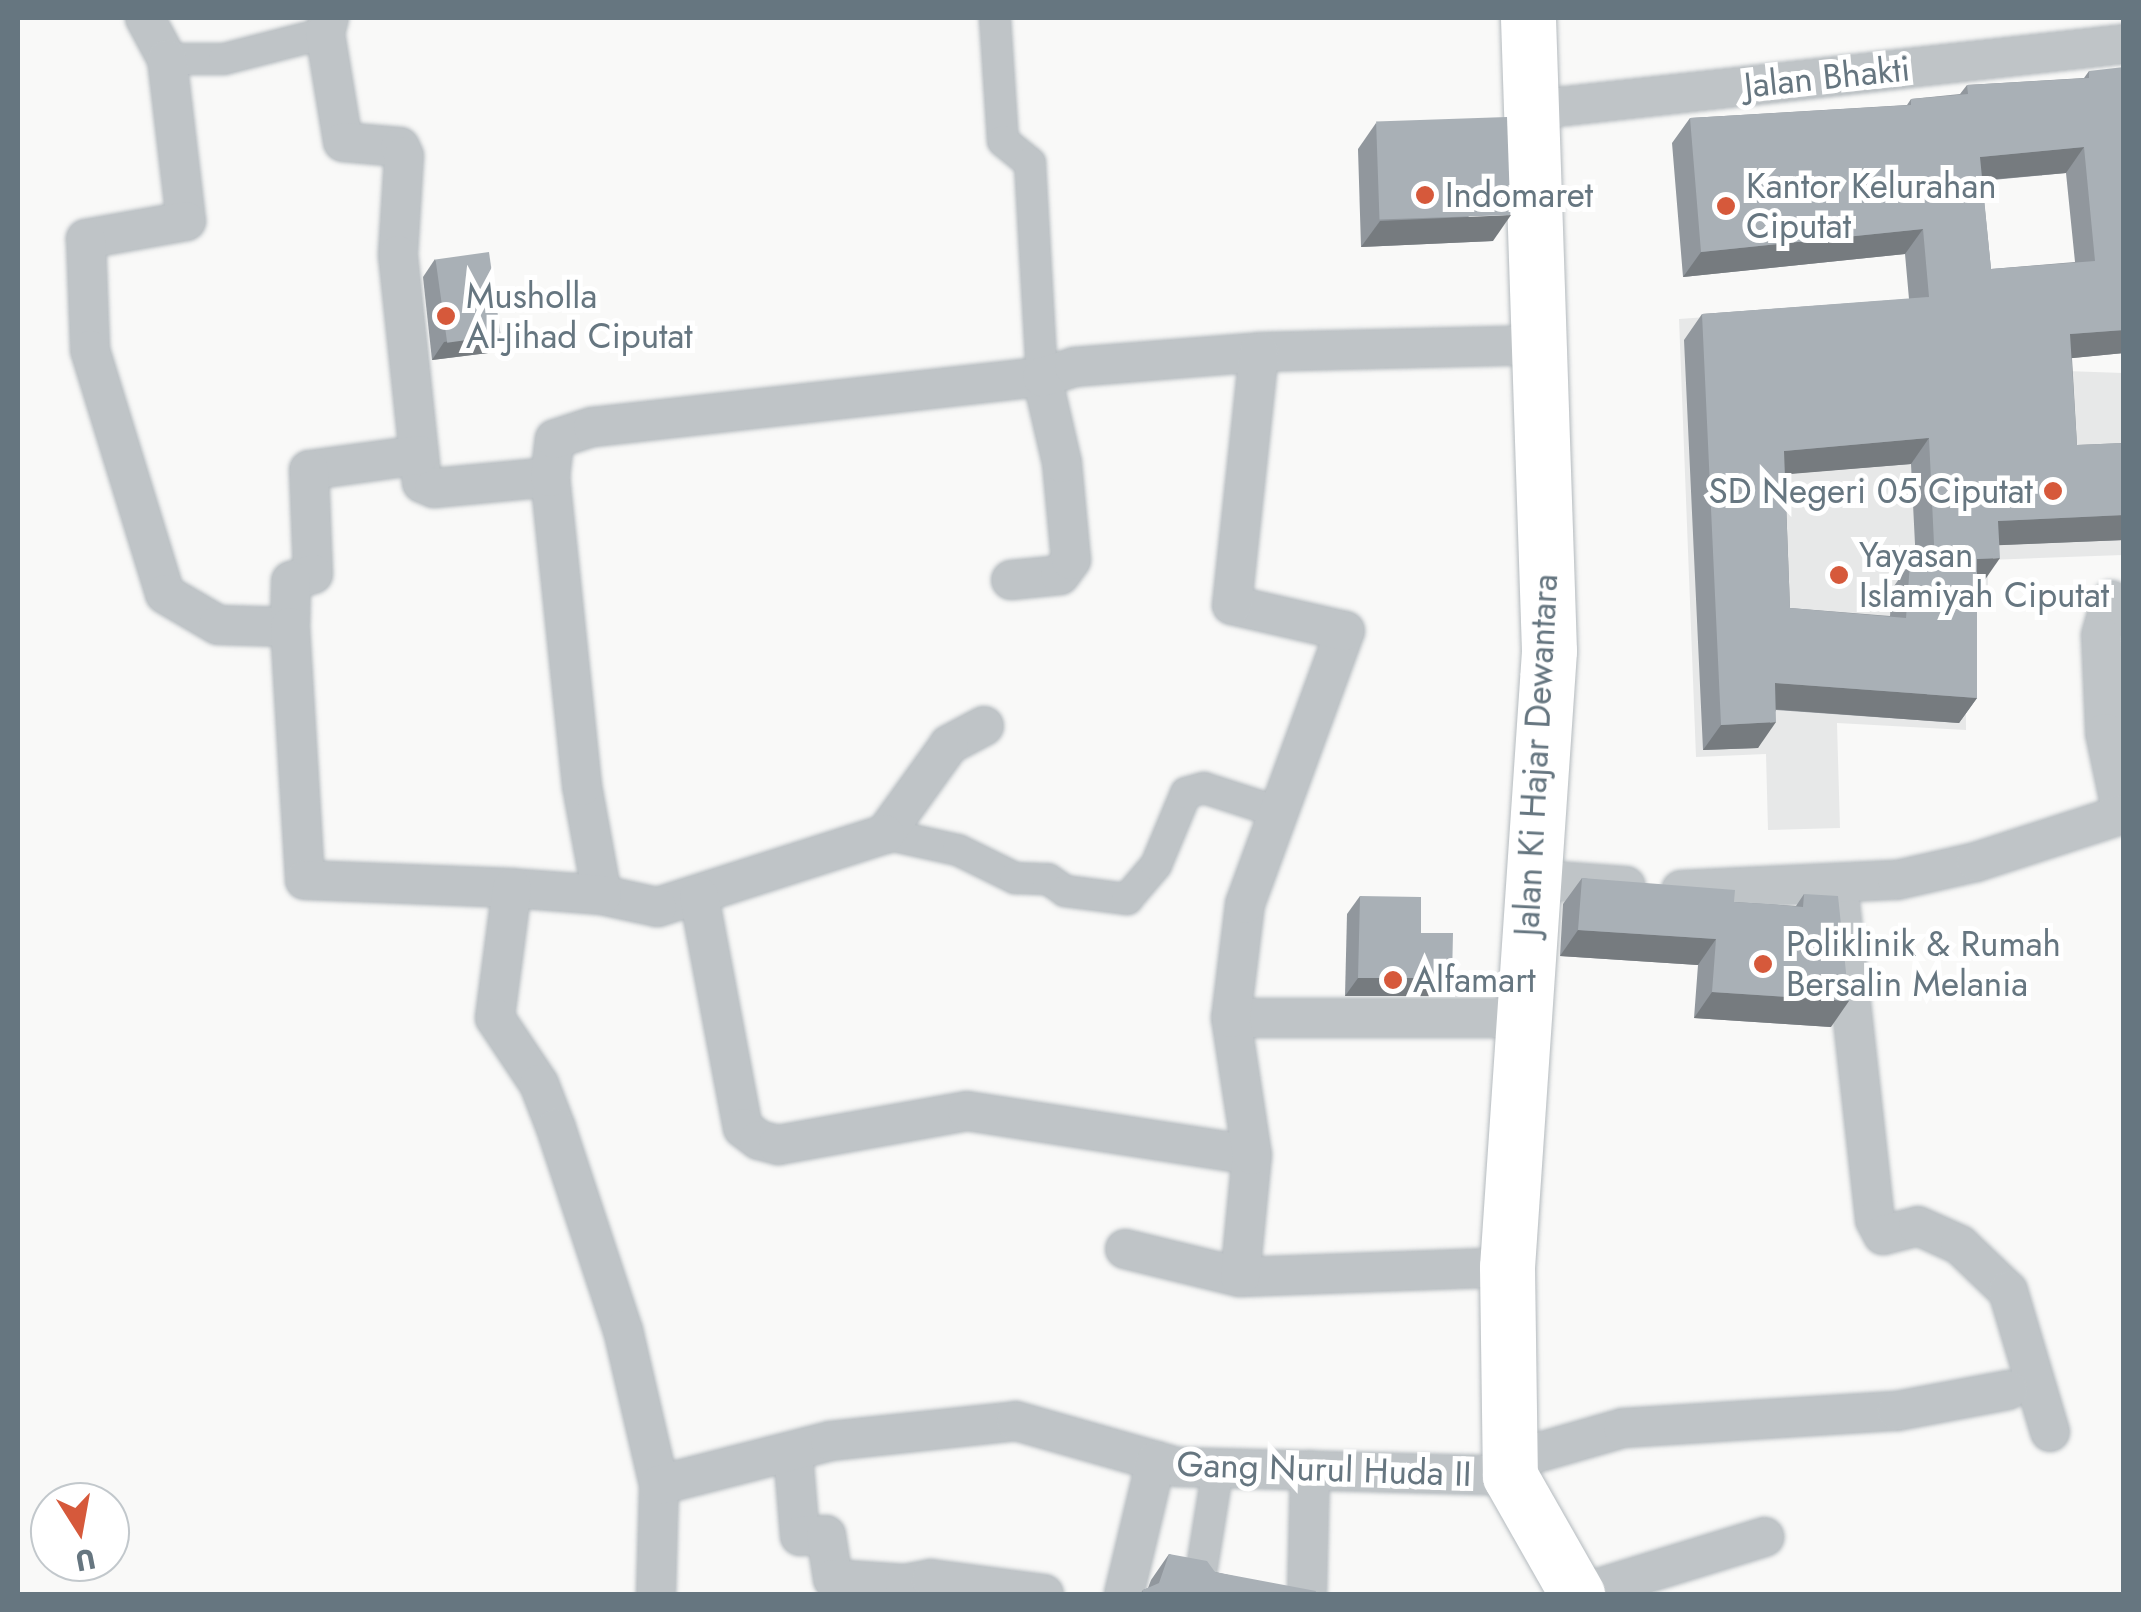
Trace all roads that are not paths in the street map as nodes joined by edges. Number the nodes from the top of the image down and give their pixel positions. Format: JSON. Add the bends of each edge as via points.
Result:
{"nodes":[{"id":1,"x":145,"y":18,"type":"edge"},
{"id":2,"x":995,"y":18,"type":"edge"},
{"id":3,"x":1528,"y":18,"type":"edge"},
{"id":4,"x":327,"y":25,"type":"edge"},
{"id":5,"x":2124,"y":44,"type":"edge"},
{"id":6,"x":168,"y":59,"type":"junction"},
{"id":7,"x":1530,"y":110,"type":"junction"},
{"id":8,"x":1541,"y":345,"type":"junction"},
{"id":9,"x":1259,"y":352,"type":"junction"},
{"id":10,"x":1042,"y":377,"type":"junction"},
{"id":11,"x":419,"y":454,"type":"junction"},
{"id":12,"x":550,"y":477,"type":"junction"},
{"id":13,"x":1011,"y":580,"type":"dead end"},
{"id":14,"x":2110,"y":600,"type":"dead end"},
{"id":15,"x":290,"y":628,"type":"junction"},
{"id":16,"x":984,"y":726,"type":"dead end"},
{"id":17,"x":1278,"y":812,"type":"junction"},
{"id":18,"x":2123,"y":814,"type":"edge"},
{"id":19,"x":886,"y":834,"type":"junction"},
{"id":20,"x":1531,"y":879,"type":"junction"},
{"id":21,"x":1838,"y":886,"type":"junction"},
{"id":22,"x":512,"y":888,"type":"junction"},
{"id":23,"x":602,"y":895,"type":"junction"},
{"id":24,"x":699,"y":896,"type":"junction"},
{"id":25,"x":1230,"y":1018,"type":"junction"},
{"id":26,"x":1522,"y":1018,"type":"junction"},
{"id":27,"x":1252,"y":1155,"type":"junction"},
{"id":28,"x":1125,"y":1248,"type":"dead end"},
{"id":29,"x":1506,"y":1267,"type":"junction"},
{"id":30,"x":1240,"y":1277,"type":"junction"},
{"id":31,"x":2008,"y":1390,"type":"dead end"},
{"id":32,"x":2050,"y":1432,"type":"dead end"},
{"id":33,"x":794,"y":1453,"type":"junction"},
{"id":34,"x":1156,"y":1461,"type":"junction"},
{"id":35,"x":1510,"y":1461,"type":"junction"},
{"id":36,"x":1218,"y":1468,"type":"junction"},
{"id":37,"x":1310,"y":1470,"type":"junction"},
{"id":38,"x":659,"y":1485,"type":"junction"},
{"id":39,"x":1764,"y":1536,"type":"dead end"},
{"id":40,"x":1200,"y":1572,"type":"edge"},
{"id":41,"x":834,"y":1587,"type":"edge"},
{"id":42,"x":656,"y":1594,"type":"edge"},
{"id":43,"x":1044,"y":1594,"type":"edge"},
{"id":44,"x":1124,"y":1594,"type":"edge"},
{"id":45,"x":1307,"y":1594,"type":"edge"},
{"id":46,"x":1578,"y":1594,"type":"edge"}],
"edges":[{"from":1,"to":6,"type":"street"},
{"from":2,"to":10,"type":"street","via":[[1002,141],[1030,163]]},
{"from":3,"to":7,"type":"main road","name":"Jalan Ki Hajar Dewantara"},
{"from":4,"to":6,"type":"street","via":[[224,59]]},
{"from":4,"to":11,"type":"street","via":[[343,142],[400,147],[404,156],[398,256]]},
{"from":5,"to":7,"type":"street","name":"Jalan Bhakti"},
{"from":6,"to":15,"type":"street","via":[[186,221],[86,239],[90,350],[165,594],[218,625]]},
{"from":7,"to":8,"type":"main road","name":"Jalan Ki Hajar Dewantara"},
{"from":8,"to":9,"type":"street"},
{"from":8,"to":20,"type":"main road","name":"Jalan Ki Hajar Dewantara","via":[[1549,651]]},
{"from":9,"to":10,"type":"street","via":[[1074,367]]},
{"from":9,"to":17,"type":"street","via":[[1232,605],[1346,632]]},
{"from":10,"to":12,"type":"street","via":[[566,431],[555,439]]},
{"from":10,"to":13,"type":"street","via":[[1062,464],[1071,560],[1060,575]]},
{"from":11,"to":12,"type":"street","via":[[422,482],[434,488]]},
{"from":11,"to":15,"type":"street","via":[[308,470],[313,574],[291,581]]},
{"from":12,"to":23,"type":"street","via":[[582,786]]},
{"from":14,"to":18,"type":"street","via":[[2100,636],[2106,732]]},
{"from":15,"to":22,"type":"street","via":[[305,880]]},
{"from":16,"to":19,"type":"street","via":[[949,745]]},
{"from":17,"to":19,"type":"street","via":[[1204,788],[1186,793],[1156,865],[1127,899],[1016,878],[958,850]]},
{"from":17,"to":25,"type":"street","via":[[1245,904]]},
{"from":18,"to":21,"type":"street","via":[[1976,862]]},
{"from":19,"to":24,"type":"street"},
{"from":20,"to":21,"type":"street","via":[[1687,890]]},
{"from":20,"to":26,"type":"main road","name":"Jalan Ki Hajar Dewantara"},
{"from":21,"to":32,"type":"street","via":[[1875,1220],[1883,1235],[1918,1226],[1960,1245],[2008,1291]]},
{"from":22,"to":23,"type":"street"},
{"from":22,"to":38,"type":"street","via":[[496,1018],[539,1084],[556,1128],[623,1330]]},
{"from":23,"to":24,"type":"street","via":[[657,907]]},
{"from":24,"to":27,"type":"street","via":[[743,1128],[759,1140],[778,1144],[967,1112]]},
{"from":25,"to":26,"type":"street"},
{"from":25,"to":27,"type":"street"},
{"from":26,"to":29,"type":"main road","name":"Jalan Ki Hajar Dewantara"},
{"from":27,"to":30,"type":"street"},
{"from":28,"to":30,"type":"street"},
{"from":29,"to":30,"type":"street"},
{"from":29,"to":35,"type":"main road","name":"Jalan Ki Hajar Dewantara"},
{"from":31,"to":35,"type":"street","name":"Gang Nurul Huda II","via":[[1897,1412],[1623,1428]]},
{"from":33,"to":34,"type":"street","name":"Gang Nurul Huda II","via":[[830,1441],[1016,1421]]},
{"from":33,"to":38,"type":"street","name":"Gang Nurul Huda II"},
{"from":33,"to":41,"type":"street","via":[[800,1536],[826,1535]]},
{"from":34,"to":36,"type":"street","name":"Gang Nurul Huda II"},
{"from":34,"to":44,"type":"street"},
{"from":35,"to":37,"type":"street","name":"Gang Nurul Huda II"},
{"from":35,"to":46,"type":"main road","name":"Jalan Ki Hajar Dewantara"},
{"from":36,"to":37,"type":"street","name":"Gang Nurul Huda II"},
{"from":36,"to":40,"type":"street"},
{"from":37,"to":45,"type":"street"},
{"from":38,"to":42,"type":"street"},
{"from":39,"to":46,"type":"street"},
{"from":41,"to":43,"type":"street","via":[[931,1579]]}]}
